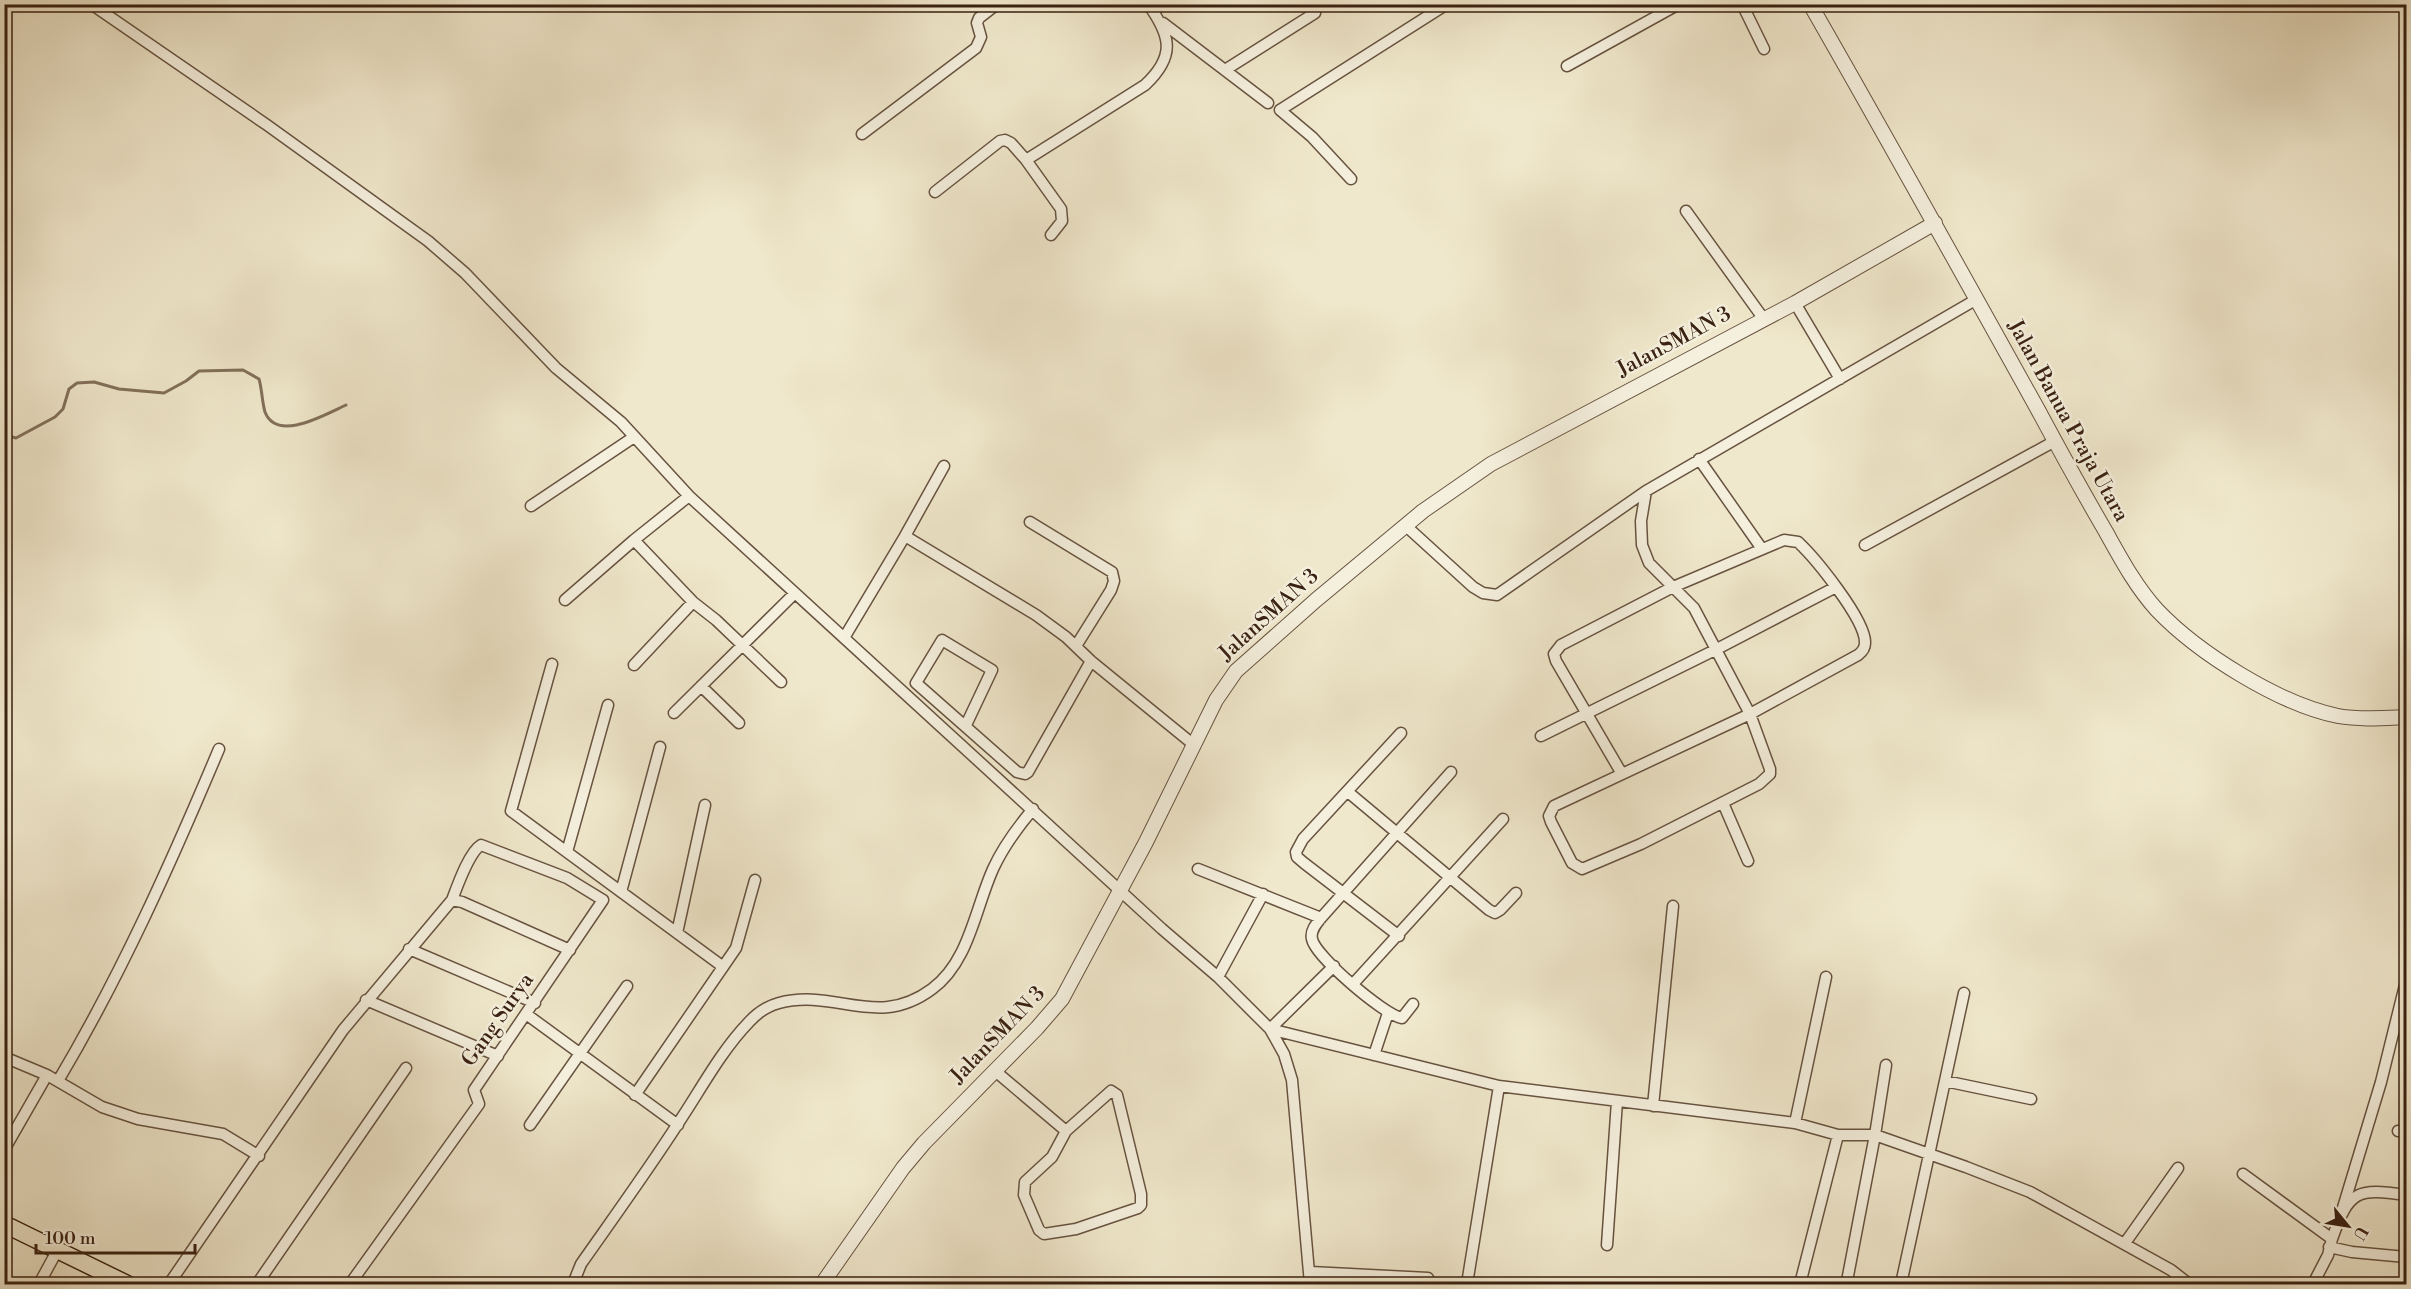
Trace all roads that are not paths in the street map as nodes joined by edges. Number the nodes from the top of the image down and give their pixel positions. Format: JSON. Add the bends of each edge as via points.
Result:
{"nodes":[{"id":1,"x":91,"y":4,"type":"edge"},
{"id":2,"x":997,"y":4,"type":"edge"},
{"id":3,"x":1148,"y":4,"type":"edge"},
{"id":4,"x":1447,"y":4,"type":"edge"},
{"id":5,"x":1679,"y":4,"type":"edge"},
{"id":6,"x":1742,"y":4,"type":"edge"},
{"id":7,"x":1810,"y":4,"type":"edge"},
{"id":8,"x":1316,"y":13,"type":"dead end"},
{"id":9,"x":1160,"y":21,"type":"junction"},
{"id":10,"x":1764,"y":48,"type":"dead end"},
{"id":11,"x":1567,"y":66,"type":"dead end"},
{"id":12,"x":1225,"y":70,"type":"junction"},
{"id":13,"x":1268,"y":103,"type":"dead end"},
{"id":14,"x":862,"y":134,"type":"dead end"},
{"id":15,"x":1026,"y":160,"type":"junction"},
{"id":16,"x":1351,"y":179,"type":"dead end"},
{"id":17,"x":935,"y":192,"type":"dead end"},
{"id":18,"x":1686,"y":211,"type":"dead end"},
{"id":19,"x":1935,"y":223,"type":"junction"},
{"id":20,"x":1051,"y":235,"type":"dead end"},
{"id":21,"x":1977,"y":299,"type":"junction"},
{"id":22,"x":1795,"y":303,"type":"junction"},
{"id":23,"x":1763,"y":318,"type":"junction"},
{"id":24,"x":1840,"y":379,"type":"junction"},
{"id":25,"x":634,"y":437,"type":"junction"},
{"id":26,"x":2055,"y":441,"type":"junction"},
{"id":27,"x":1699,"y":459,"type":"junction"},
{"id":28,"x":944,"y":466,"type":"dead end"},
{"id":29,"x":1646,"y":491,"type":"junction"},
{"id":30,"x":689,"y":496,"type":"junction"},
{"id":31,"x":531,"y":506,"type":"dead end"},
{"id":32,"x":1030,"y":522,"type":"dead end"},
{"id":33,"x":1406,"y":526,"type":"junction"},
{"id":34,"x":906,"y":536,"type":"junction"},
{"id":35,"x":634,"y":540,"type":"junction"},
{"id":36,"x":1864,"y":545,"type":"dead end"},
{"id":37,"x":1762,"y":549,"type":"junction"},
{"id":38,"x":1673,"y":586,"type":"junction"},
{"id":39,"x":1836,"y":586,"type":"junction"},
{"id":40,"x":795,"y":593,"type":"junction"},
{"id":41,"x":565,"y":600,"type":"dead end"},
{"id":42,"x":693,"y":602,"type":"junction"},
{"id":43,"x":844,"y":638,"type":"junction"},
{"id":44,"x":743,"y":645,"type":"junction"},
{"id":45,"x":1076,"y":646,"type":"junction"},
{"id":46,"x":1715,"y":650,"type":"junction"},
{"id":47,"x":1091,"y":661,"type":"junction"},
{"id":48,"x":552,"y":664,"type":"dead end"},
{"id":49,"x":634,"y":664,"type":"dead end"},
{"id":50,"x":781,"y":682,"type":"dead end"},
{"id":51,"x":701,"y":686,"type":"junction"},
{"id":52,"x":608,"y":705,"type":"dead end"},
{"id":53,"x":674,"y":713,"type":"dead end"},
{"id":54,"x":1588,"y":713,"type":"junction"},
{"id":55,"x":1750,"y":714,"type":"junction"},
{"id":56,"x":2406,"y":717,"type":"edge"},
{"id":57,"x":739,"y":723,"type":"dead end"},
{"id":58,"x":966,"y":725,"type":"junction"},
{"id":59,"x":1401,"y":733,"type":"dead end"},
{"id":60,"x":1541,"y":736,"type":"dead end"},
{"id":61,"x":1194,"y":745,"type":"junction"},
{"id":62,"x":660,"y":747,"type":"dead end"},
{"id":63,"x":219,"y":749,"type":"dead end"},
{"id":64,"x":1451,"y":772,"type":"dead end"},
{"id":65,"x":1622,"y":774,"type":"junction"},
{"id":66,"x":1348,"y":792,"type":"junction"},
{"id":67,"x":1723,"y":803,"type":"junction"},
{"id":68,"x":705,"y":806,"type":"dead end"},
{"id":69,"x":1033,"y":809,"type":"junction"},
{"id":70,"x":1503,"y":819,"type":"dead end"},
{"id":71,"x":1397,"y":834,"type":"junction"},
{"id":72,"x":567,"y":852,"type":"junction"},
{"id":73,"x":1748,"y":861,"type":"dead end"},
{"id":74,"x":1198,"y":869,"type":"dead end"},
{"id":75,"x":1450,"y":878,"type":"junction"},
{"id":76,"x":755,"y":880,"type":"dead end"},
{"id":77,"x":1120,"y":888,"type":"junction"},
{"id":78,"x":617,"y":889,"type":"junction"},
{"id":79,"x":1344,"y":892,"type":"junction"},
{"id":80,"x":1516,"y":893,"type":"dead end"},
{"id":81,"x":1263,"y":894,"type":"junction"},
{"id":82,"x":452,"y":900,"type":"junction"},
{"id":83,"x":603,"y":900,"type":"junction"},
{"id":84,"x":1673,"y":906,"type":"dead end"},
{"id":85,"x":1321,"y":918,"type":"junction"},
{"id":86,"x":677,"y":933,"type":"junction"},
{"id":87,"x":1399,"y":936,"type":"junction"},
{"id":88,"x":409,"y":949,"type":"junction"},
{"id":89,"x":570,"y":950,"type":"junction"},
{"id":90,"x":722,"y":966,"type":"junction"},
{"id":91,"x":1334,"y":966,"type":"junction"},
{"id":92,"x":1218,"y":977,"type":"junction"},
{"id":93,"x":1826,"y":977,"type":"dead end"},
{"id":94,"x":2406,"y":981,"type":"edge"},
{"id":95,"x":1353,"y":984,"type":"junction"},
{"id":96,"x":627,"y":986,"type":"dead end"},
{"id":97,"x":1964,"y":993,"type":"dead end"},
{"id":98,"x":366,"y":1000,"type":"junction"},
{"id":99,"x":535,"y":1003,"type":"junction"},
{"id":100,"x":1413,"y":1004,"type":"dead end"},
{"id":101,"x":1388,"y":1013,"type":"junction"},
{"id":102,"x":526,"y":1014,"type":"junction"},
{"id":103,"x":1270,"y":1029,"type":"junction"},
{"id":104,"x":579,"y":1054,"type":"junction"},
{"id":105,"x":1374,"y":1054,"type":"junction"},
{"id":106,"x":498,"y":1056,"type":"junction"},
{"id":107,"x":4,"y":1057,"type":"edge"},
{"id":108,"x":1886,"y":1065,"type":"dead end"},
{"id":109,"x":406,"y":1068,"type":"dead end"},
{"id":110,"x":994,"y":1070,"type":"junction"},
{"id":111,"x":47,"y":1076,"type":"junction"},
{"id":112,"x":58,"y":1081,"type":"junction"},
{"id":113,"x":1945,"y":1081,"type":"junction"},
{"id":114,"x":1499,"y":1086,"type":"junction"},
{"id":115,"x":635,"y":1095,"type":"junction"},
{"id":116,"x":2031,"y":1099,"type":"dead end"},
{"id":117,"x":1617,"y":1101,"type":"junction"},
{"id":118,"x":1653,"y":1106,"type":"junction"},
{"id":119,"x":1795,"y":1123,"type":"junction"},
{"id":120,"x":530,"y":1125,"type":"dead end"},
{"id":121,"x":678,"y":1125,"type":"junction"},
{"id":122,"x":1066,"y":1131,"type":"junction"},
{"id":123,"x":1838,"y":1135,"type":"junction"},
{"id":124,"x":1875,"y":1135,"type":"junction"},
{"id":125,"x":4,"y":1150,"type":"edge"},
{"id":126,"x":1930,"y":1155,"type":"junction"},
{"id":127,"x":259,"y":1156,"type":"junction"},
{"id":128,"x":2178,"y":1168,"type":"dead end"},
{"id":129,"x":2243,"y":1174,"type":"dead end"},
{"id":130,"x":2406,"y":1195,"type":"edge"},
{"id":131,"x":2342,"y":1211,"type":"junction"},
{"id":132,"x":4,"y":1224,"type":"edge"},
{"id":133,"x":2125,"y":1243,"type":"junction"},
{"id":134,"x":2331,"y":1243,"type":"junction"},
{"id":135,"x":1607,"y":1245,"type":"dead end"},
{"id":136,"x":57,"y":1251,"type":"junction"},
{"id":137,"x":2406,"y":1257,"type":"edge"},
{"id":138,"x":1311,"y":1272,"type":"junction"},
{"id":139,"x":1428,"y":1278,"type":"dead end"},
{"id":140,"x":100,"y":1279,"type":"edge"},
{"id":141,"x":1846,"y":1281,"type":"dead end"},
{"id":142,"x":39,"y":1284,"type":"edge"},
{"id":143,"x":127,"y":1284,"type":"edge"},
{"id":144,"x":169,"y":1284,"type":"edge"},
{"id":145,"x":257,"y":1284,"type":"edge"},
{"id":146,"x":350,"y":1284,"type":"edge"},
{"id":147,"x":573,"y":1284,"type":"edge"},
{"id":148,"x":822,"y":1284,"type":"edge"},
{"id":149,"x":1310,"y":1284,"type":"edge"},
{"id":150,"x":1467,"y":1284,"type":"edge"},
{"id":151,"x":1800,"y":1284,"type":"edge"},
{"id":152,"x":1901,"y":1284,"type":"edge"},
{"id":153,"x":2189,"y":1284,"type":"edge"},
{"id":154,"x":2313,"y":1284,"type":"edge"}],
"edges":[{"from":1,"to":25,"type":"street","via":[[428,241],[465,273],[556,368]]},
{"from":2,"to":14,"type":"street","via":[[979,18],[981,37],[976,48]]},
{"from":3,"to":9,"type":"street"},
{"from":4,"to":16,"type":"street","via":[[1280,110]]},
{"from":5,"to":11,"type":"street"},
{"from":6,"to":10,"type":"street"},
{"from":7,"to":19,"type":"street","name":"Jalan Banua Praja Utara"},
{"from":8,"to":12,"type":"street"},
{"from":9,"to":12,"type":"street"},
{"from":9,"to":15,"type":"street","via":[[1166,33],[1167,50],[1157,74]]},
{"from":12,"to":13,"type":"street"},
{"from":15,"to":17,"type":"street","via":[[1011,143],[1000,141]]},
{"from":15,"to":20,"type":"street","via":[[1061,209],[1062,221]]},
{"from":18,"to":23,"type":"street"},
{"from":19,"to":21,"type":"street","name":"Jalan Banua Praja Utara"},
{"from":19,"to":22,"type":"street","name":"JalanSMAN 3"},
{"from":21,"to":24,"type":"street"},
{"from":21,"to":26,"type":"street","name":"Jalan Banua Praja Utara"},
{"from":22,"to":23,"type":"street","name":"JalanSMAN 3"},
{"from":22,"to":24,"type":"street"},
{"from":23,"to":33,"type":"street","name":"JalanSMAN 3","via":[[1491,464]]},
{"from":24,"to":27,"type":"street"},
{"from":25,"to":30,"type":"street"},
{"from":25,"to":31,"type":"street"},
{"from":26,"to":36,"type":"street"},
{"from":26,"to":56,"type":"street","name":"Jalan Banua Praja Utara","via":[[2134,581],[2178,631],[2259,685],[2313,709],[2338,716]]},
{"from":27,"to":29,"type":"street"},
{"from":27,"to":37,"type":"street"},
{"from":28,"to":34,"type":"street"},
{"from":29,"to":33,"type":"street","via":[[1497,595],[1473,587]]},
{"from":29,"to":38,"type":"street","via":[[1642,545],[1649,563]]},
{"from":30,"to":35,"type":"street"},
{"from":30,"to":40,"type":"street"},
{"from":32,"to":45,"type":"street","via":[[1112,572],[1111,590]]},
{"from":33,"to":61,"type":"street","name":"JalanSMAN 3","via":[[1236,671],[1216,700]]},
{"from":34,"to":43,"type":"street"},
{"from":34,"to":45,"type":"street","via":[[1036,615]]},
{"from":35,"to":41,"type":"street"},
{"from":35,"to":42,"type":"street"},
{"from":37,"to":38,"type":"street"},
{"from":37,"to":39,"type":"street","via":[[1784,540],[1798,542]]},
{"from":38,"to":46,"type":"street","via":[[1694,608]]},
{"from":38,"to":54,"type":"street","via":[[1556,649],[1556,661]]},
{"from":39,"to":46,"type":"street"},
{"from":39,"to":55,"type":"street","via":[[1865,641],[1862,652]]},
{"from":40,"to":43,"type":"street"},
{"from":40,"to":44,"type":"street"},
{"from":42,"to":44,"type":"street"},
{"from":42,"to":49,"type":"street"},
{"from":43,"to":69,"type":"street"},
{"from":44,"to":50,"type":"street"},
{"from":44,"to":51,"type":"street"},
{"from":45,"to":47,"type":"street"},
{"from":46,"to":54,"type":"street"},
{"from":46,"to":55,"type":"street"},
{"from":47,"to":58,"type":"street","via":[[1028,772],[1017,772]]},
{"from":47,"to":61,"type":"street"},
{"from":48,"to":72,"type":"street","via":[[511,811]]},
{"from":51,"to":53,"type":"street"},
{"from":51,"to":57,"type":"street"},
{"from":52,"to":72,"type":"street"},
{"from":54,"to":60,"type":"street"},
{"from":54,"to":65,"type":"street"},
{"from":55,"to":65,"type":"street"},
{"from":55,"to":67,"type":"street","via":[[1770,774],[1760,784]]},
{"from":58,"to":58,"type":"street","via":[[916,682],[942,640],[992,670]]},
{"from":59,"to":66,"type":"street"},
{"from":61,"to":77,"type":"street","name":"JalanSMAN 3"},
{"from":62,"to":78,"type":"street"},
{"from":63,"to":112,"type":"street","via":[[128,952],[91,1027]]},
{"from":64,"to":71,"type":"street"},
{"from":65,"to":67,"type":"street","via":[[1554,806],[1551,811],[1551,822],[1572,863],[1582,869]]},
{"from":66,"to":71,"type":"street"},
{"from":66,"to":79,"type":"street","via":[[1296,852],[1304,863]]},
{"from":67,"to":73,"type":"street"},
{"from":68,"to":86,"type":"street"},
{"from":69,"to":77,"type":"street"},
{"from":69,"to":121,"type":"street","via":[[993,868],[969,937],[948,973],[932,989],[900,1006],[881,1009],[812,998],[775,1004],[759,1013],[740,1033]]},
{"from":70,"to":75,"type":"street"},
{"from":71,"to":75,"type":"street"},
{"from":71,"to":79,"type":"street"},
{"from":72,"to":78,"type":"street"},
{"from":74,"to":81,"type":"street"},
{"from":75,"to":80,"type":"street","via":[[1495,913]]},
{"from":75,"to":87,"type":"street"},
{"from":76,"to":90,"type":"street","via":[[736,948]]},
{"from":77,"to":92,"type":"street"},
{"from":77,"to":110,"type":"street","name":"JalanSMAN 3","via":[[1062,999]]},
{"from":78,"to":83,"type":"street","name":"Gang Surya"},
{"from":78,"to":86,"type":"street"},
{"from":79,"to":85,"type":"street"},
{"from":79,"to":87,"type":"street"},
{"from":81,"to":85,"type":"street"},
{"from":81,"to":92,"type":"street"},
{"from":82,"to":83,"type":"street","via":[[477,847],[486,846],[567,878]]},
{"from":82,"to":88,"type":"street"},
{"from":82,"to":89,"type":"street"},
{"from":83,"to":89,"type":"street","name":"Gang Surya"},
{"from":84,"to":118,"type":"street"},
{"from":85,"to":91,"type":"street","via":[[1311,938]]},
{"from":86,"to":90,"type":"street"},
{"from":87,"to":95,"type":"street"},
{"from":88,"to":98,"type":"street"},
{"from":88,"to":99,"type":"street"},
{"from":89,"to":99,"type":"street","name":"Gang Surya"},
{"from":90,"to":115,"type":"street"},
{"from":91,"to":95,"type":"street"},
{"from":91,"to":103,"type":"street"},
{"from":92,"to":103,"type":"street"},
{"from":93,"to":119,"type":"street"},
{"from":94,"to":131,"type":"street"},
{"from":95,"to":101,"type":"street"},
{"from":96,"to":104,"type":"street"},
{"from":97,"to":113,"type":"street"},
{"from":98,"to":106,"type":"street"},
{"from":98,"to":127,"type":"street"},
{"from":99,"to":102,"type":"street","name":"Gang Surya"},
{"from":100,"to":101,"type":"street","via":[[1402,1018]]},
{"from":101,"to":105,"type":"street"},
{"from":102,"to":104,"type":"street"},
{"from":102,"to":106,"type":"street","name":"Gang Surya"},
{"from":103,"to":105,"type":"street"},
{"from":103,"to":138,"type":"street","via":[[1292,1080]]},
{"from":104,"to":115,"type":"street"},
{"from":104,"to":120,"type":"street"},
{"from":105,"to":114,"type":"street"},
{"from":106,"to":146,"type":"street","name":"Gang Surya","via":[[474,1090],[478,1104]]},
{"from":107,"to":111,"type":"street"},
{"from":108,"to":124,"type":"street"},
{"from":109,"to":145,"type":"street"},
{"from":110,"to":122,"type":"street"},
{"from":110,"to":148,"type":"street","name":"JalanSMAN 3","via":[[903,1168]]},
{"from":111,"to":112,"type":"street"},
{"from":111,"to":125,"type":"street"},
{"from":112,"to":127,"type":"street","via":[[112,1110],[138,1119],[224,1134]]},
{"from":113,"to":116,"type":"street"},
{"from":113,"to":126,"type":"street"},
{"from":114,"to":117,"type":"street"},
{"from":114,"to":150,"type":"street"},
{"from":115,"to":121,"type":"street"},
{"from":117,"to":118,"type":"street"},
{"from":117,"to":135,"type":"street"},
{"from":118,"to":119,"type":"street"},
{"from":119,"to":123,"type":"street"},
{"from":121,"to":147,"type":"street","via":[[581,1264]]},
{"from":122,"to":122,"type":"street","via":[[1052,1157],[1023,1188],[1040,1230],[1044,1234],[1076,1229],[1138,1208],[1142,1201],[1115,1092],[1106,1094]]},
{"from":123,"to":124,"type":"street"},
{"from":123,"to":151,"type":"street"},
{"from":124,"to":126,"type":"street"},
{"from":124,"to":141,"type":"street"},
{"from":126,"to":133,"type":"street","via":[[2030,1192]]},
{"from":126,"to":152,"type":"street"},
{"from":127,"to":144,"type":"street"},
{"from":128,"to":133,"type":"street"},
{"from":129,"to":134,"type":"street"},
{"from":130,"to":131,"type":"street","via":[[2366,1191]]},
{"from":131,"to":134,"type":"street"},
{"from":132,"to":136,"type":"main road"},
{"from":133,"to":153,"type":"street"},
{"from":134,"to":137,"type":"street","via":[[2352,1252]]},
{"from":134,"to":154,"type":"street"},
{"from":136,"to":140,"type":"main road"},
{"from":136,"to":142,"type":"street"},
{"from":138,"to":139,"type":"street"},
{"from":138,"to":149,"type":"street"},
{"from":140,"to":143,"type":"main road"}]}
